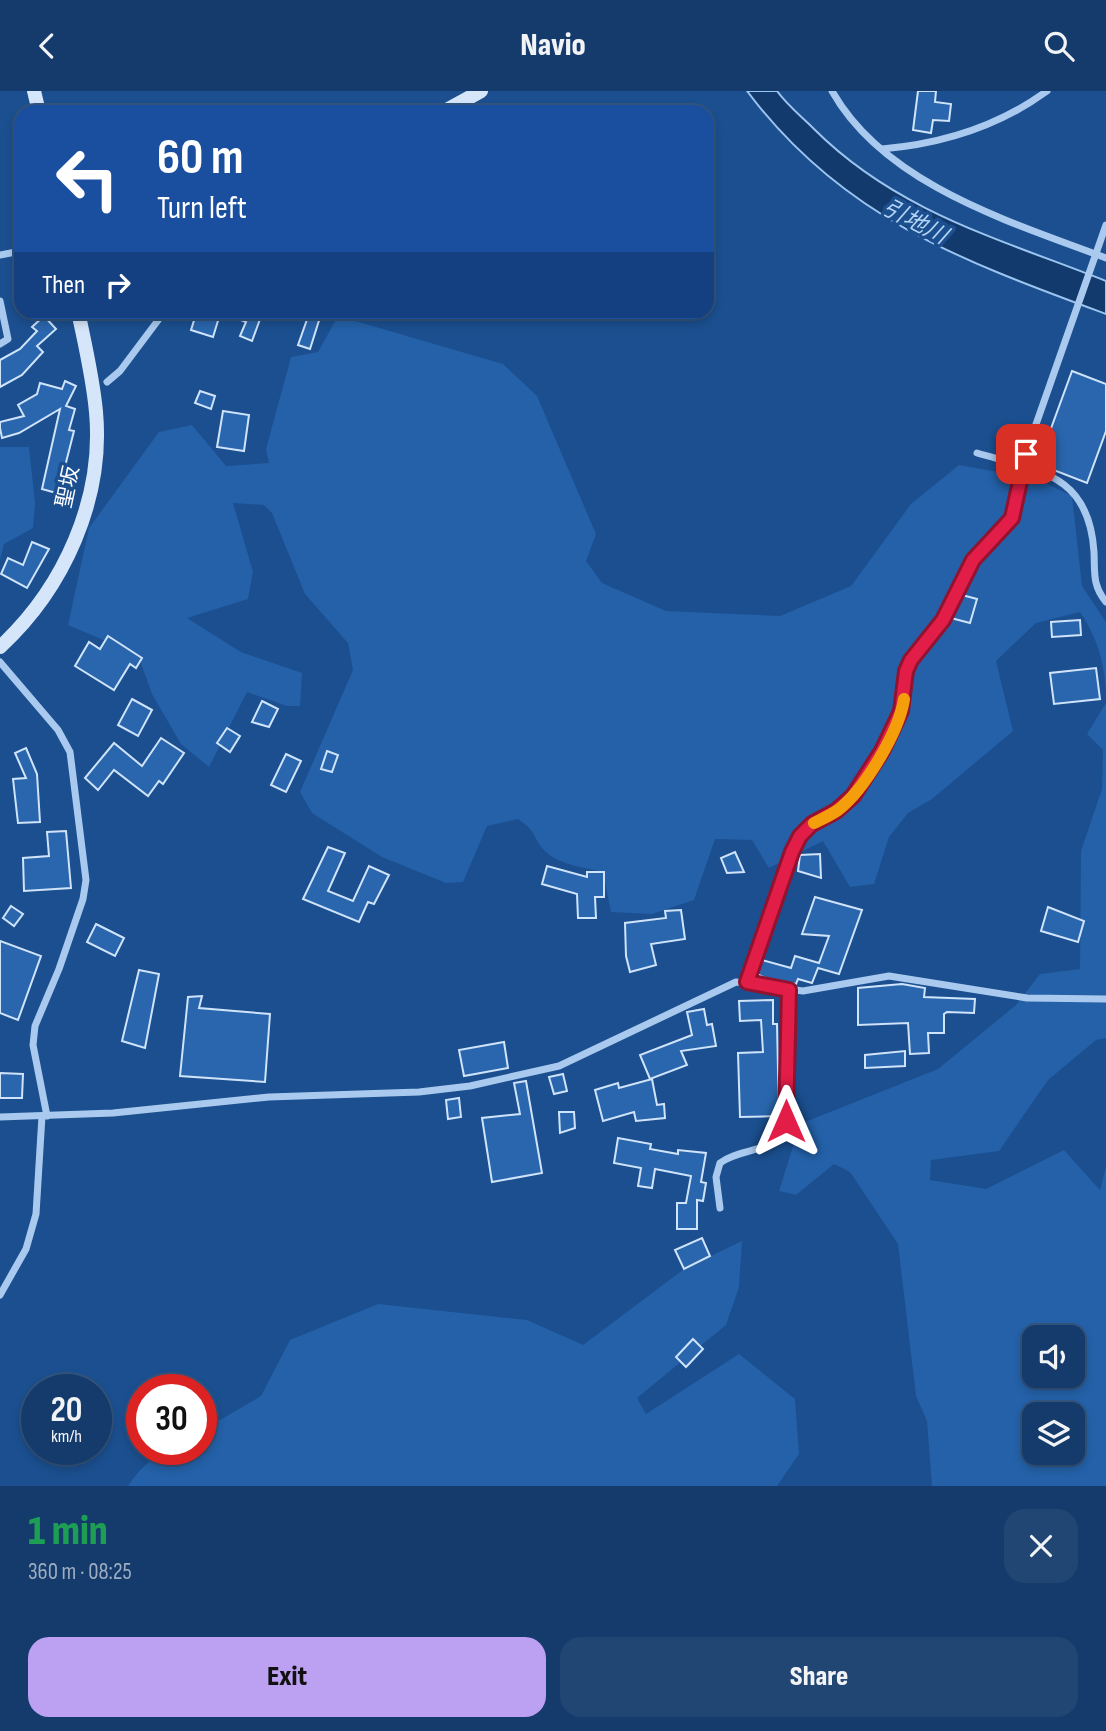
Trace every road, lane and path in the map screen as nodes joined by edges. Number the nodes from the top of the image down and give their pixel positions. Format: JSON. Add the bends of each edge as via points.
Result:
{"nodes":[{"id":1,"x":481,"y":91,"type":"edge"},
{"id":2,"x":832,"y":91,"type":"edge"},
{"id":3,"x":1047,"y":91,"type":"edge"},
{"id":4,"x":456,"y":105,"type":"edge"},
{"id":5,"x":881,"y":149,"type":"junction"},
{"id":6,"x":1106,"y":225,"type":"edge"},
{"id":7,"x":1095,"y":254,"type":"junction"},
{"id":8,"x":1106,"y":258,"type":"edge"},
{"id":9,"x":0,"y":301,"type":"edge"},
{"id":10,"x":79,"y":319,"type":"edge"},
{"id":11,"x":158,"y":319,"type":"edge"},
{"id":12,"x":0,"y":344,"type":"edge"},
{"id":13,"x":107,"y":382,"type":"dead end"},
{"id":14,"x":977,"y":453,"type":"dead end"},
{"id":15,"x":1021,"y":467,"type":"junction"},
{"id":16,"x":1106,"y":603,"type":"edge"},
{"id":17,"x":0,"y":647,"type":"edge"},
{"id":18,"x":0,"y":662,"type":"edge"},
{"id":19,"x":747,"y":982,"type":"junction"},
{"id":20,"x":789,"y":990,"type":"junction"},
{"id":21,"x":1106,"y":999,"type":"edge"},
{"id":22,"x":44,"y":1116,"type":"junction"},
{"id":23,"x":0,"y":1117,"type":"edge"},
{"id":24,"x":720,"y":1208,"type":"dead end"},
{"id":25,"x":0,"y":1295,"type":"edge"}],
"edges":[{"from":1,"to":4,"type":"street"},
{"from":2,"to":5,"type":"street","via":[[856,126]]},
{"from":3,"to":5,"type":"street","via":[[996,122],[920,145]]},
{"from":5,"to":7,"type":"street","via":[[919,176],[1002,221]]},
{"from":6,"to":7,"type":"street"},
{"from":7,"to":8,"type":"street"},
{"from":7,"to":15,"type":"street"},
{"from":9,"to":12,"type":"street","via":[[8,339]]},
{"from":10,"to":17,"type":"street","name":"聖坂","via":[[96,411],[91,488],[81,525],[62,566],[32,612]]},
{"from":11,"to":13,"type":"street"},
{"from":14,"to":15,"type":"street"},
{"from":15,"to":16,"type":"street","via":[[1073,489],[1092,538],[1095,586]]},
{"from":15,"to":19,"type":"street","via":[[1012,518],[973,560],[943,620],[911,660],[901,711],[882,751],[853,796],[800,836]]},
{"from":18,"to":22,"type":"street","via":[[58,730],[70,752],[85,868],[83,899],[35,1026],[33,1045]]},
{"from":19,"to":20,"type":"street"},
{"from":19,"to":22,"type":"street","via":[[736,982],[559,1066],[470,1086]]},
{"from":20,"to":21,"type":"street","via":[[889,976],[1027,998]]},
{"from":20,"to":24,"type":"street","via":[[785,1129],[771,1143],[720,1163],[716,1177]]},
{"from":22,"to":23,"type":"street"},
{"from":22,"to":25,"type":"street","via":[[36,1215],[26,1249]]}]}
